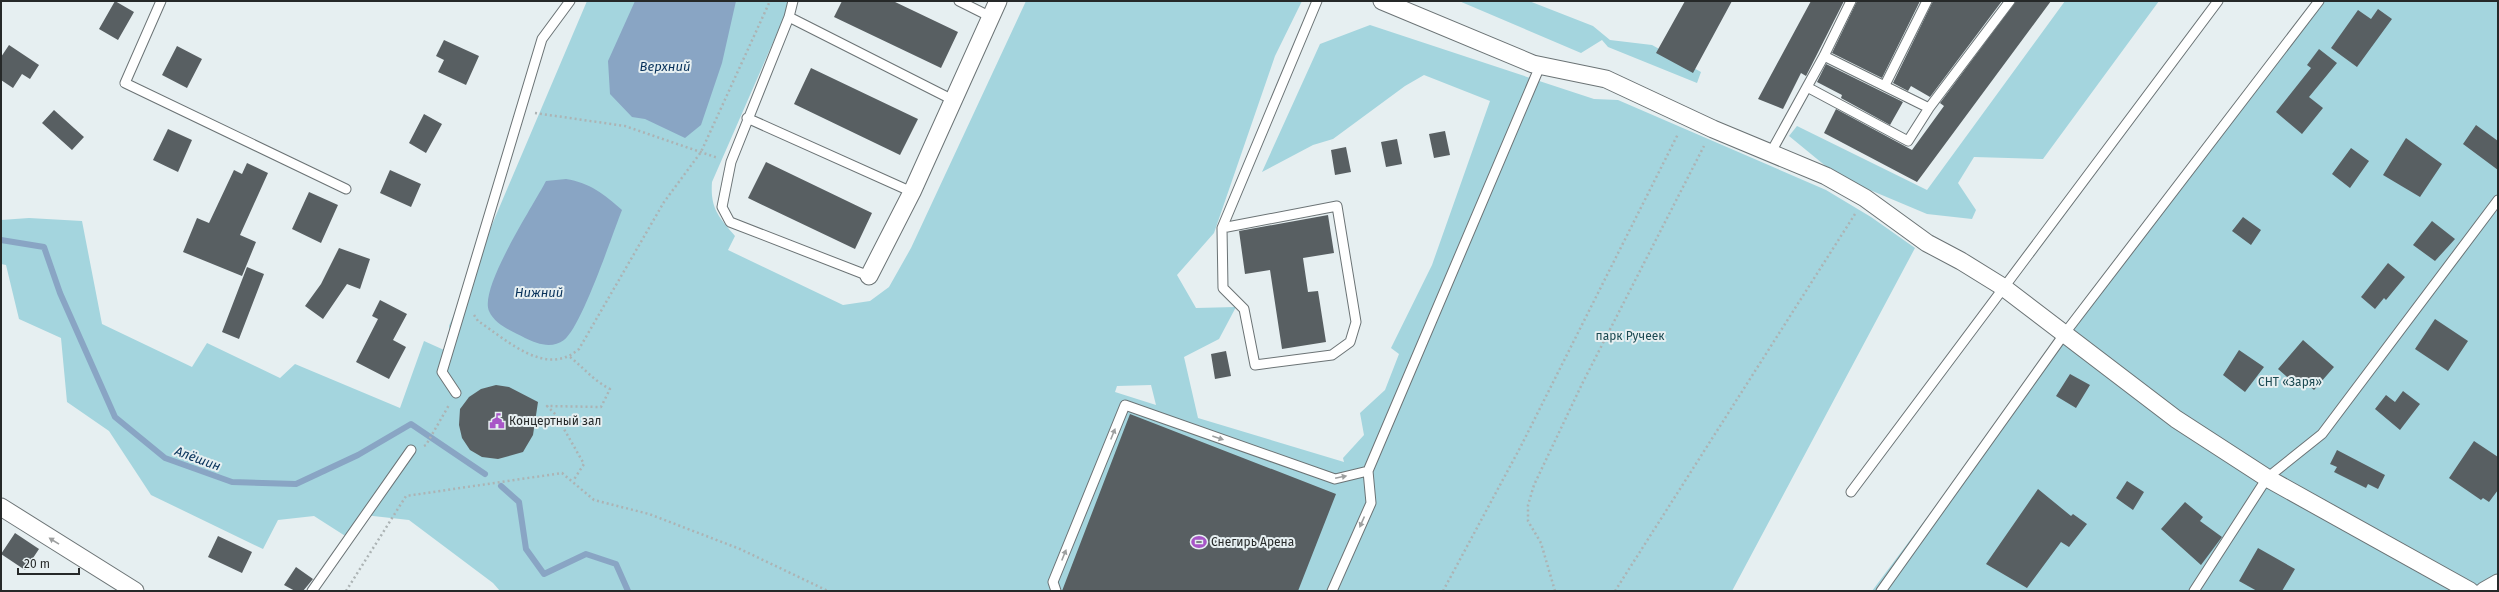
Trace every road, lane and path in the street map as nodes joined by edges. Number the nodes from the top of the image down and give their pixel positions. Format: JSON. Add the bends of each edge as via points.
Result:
{"nodes":[{"id":1,"x":161,"y":1,"type":"edge"},
{"id":2,"x":570,"y":1,"type":"edge"},
{"id":3,"x":770,"y":1,"type":"edge"},
{"id":4,"x":793,"y":1,"type":"edge"},
{"id":5,"x":959,"y":1,"type":"edge"},
{"id":6,"x":998,"y":1,"type":"edge"},
{"id":7,"x":1317,"y":1,"type":"edge"},
{"id":8,"x":1382,"y":1,"type":"edge"},
{"id":9,"x":1851,"y":1,"type":"edge"},
{"id":10,"x":1927,"y":1,"type":"edge"},
{"id":11,"x":2010,"y":1,"type":"edge"},
{"id":12,"x":2218,"y":1,"type":"edge"},
{"id":13,"x":2320,"y":1,"type":"edge"},
{"id":14,"x":789,"y":16,"type":"junction"},
{"id":15,"x":990,"y":17,"type":"junction"},
{"id":16,"x":1824,"y":56,"type":"junction"},
{"id":17,"x":1540,"y":66,"type":"junction"},
{"id":18,"x":1885,"y":85,"type":"junction"},
{"id":19,"x":1807,"y":87,"type":"junction"},
{"id":20,"x":953,"y":100,"type":"junction"},
{"id":21,"x":1930,"y":108,"type":"junction"},
{"id":22,"x":522,"y":111,"type":"junction"},
{"id":23,"x":1686,"y":117,"type":"junction"},
{"id":24,"x":747,"y":118,"type":"junction"},
{"id":25,"x":1713,"y":129,"type":"junction"},
{"id":26,"x":701,"y":152,"type":"junction"},
{"id":27,"x":1770,"y":154,"type":"junction"},
{"id":28,"x":731,"y":162,"type":"junction"},
{"id":29,"x":346,"y":189,"type":"dead end"},
{"id":30,"x":912,"y":192,"type":"junction"},
{"id":31,"x":1865,"y":198,"type":"junction"},
{"id":32,"x":2498,"y":200,"type":"edge"},
{"id":33,"x":1222,"y":228,"type":"junction"},
{"id":34,"x":869,"y":276,"type":"joint"},
{"id":35,"x":2003,"y":287,"type":"junction"},
{"id":36,"x":464,"y":302,"type":"junction"},
{"id":37,"x":2065,"y":333,"type":"junction"},
{"id":38,"x":570,"y":357,"type":"junction"},
{"id":39,"x":456,"y":393,"type":"joint"},
{"id":40,"x":426,"y":445,"type":"dead end"},
{"id":41,"x":411,"y":450,"type":"dead end"},
{"id":42,"x":1368,"y":471,"type":"junction"},
{"id":43,"x":2267,"y":478,"type":"junction"},
{"id":44,"x":573,"y":481,"type":"junction"},
{"id":45,"x":1851,"y":492,"type":"dead end"},
{"id":46,"x":1,"y":507,"type":"edge"},
{"id":47,"x":2498,"y":583,"type":"edge"},
{"id":48,"x":135,"y":591,"type":"edge"},
{"id":49,"x":312,"y":591,"type":"edge"},
{"id":50,"x":346,"y":591,"type":"edge"},
{"id":51,"x":828,"y":591,"type":"edge"},
{"id":52,"x":1056,"y":591,"type":"edge"},
{"id":53,"x":1332,"y":591,"type":"edge"},
{"id":54,"x":1443,"y":591,"type":"edge"},
{"id":55,"x":1555,"y":591,"type":"edge"},
{"id":56,"x":1615,"y":591,"type":"edge"},
{"id":57,"x":1881,"y":591,"type":"edge"},
{"id":58,"x":2194,"y":591,"type":"edge"},
{"id":59,"x":2470,"y":591,"type":"edge"},
{"id":60,"x":2484,"y":591,"type":"edge"}],
"edges":[{"from":1,"to":29,"type":"lane","via":[[125,83]]},
{"from":2,"to":22,"type":"lane","via":[[542,39]]},
{"from":3,"to":26,"type":"path"},
{"from":4,"to":14,"type":"lane"},
{"from":5,"to":15,"type":"lane"},
{"from":6,"to":15,"type":"street"},
{"from":7,"to":33,"type":"lane"},
{"from":8,"to":17,"type":"street"},
{"from":9,"to":16,"type":"lane"},
{"from":10,"to":18,"type":"lane"},
{"from":11,"to":21,"type":"lane"},
{"from":12,"to":35,"type":"lane"},
{"from":13,"to":37,"type":"lane"},
{"from":14,"to":20,"type":"lane"},
{"from":14,"to":24,"type":"lane"},
{"from":15,"to":20,"type":"street"},
{"from":16,"to":18,"type":"lane"},
{"from":16,"to":19,"type":"lane"},
{"from":17,"to":23,"type":"street","via":[[1606,79]]},
{"from":17,"to":42,"type":"lane"},
{"from":18,"to":21,"type":"lane"},
{"from":19,"to":21,"type":"lane","via":[[1908,141]]},
{"from":19,"to":27,"type":"lane"},
{"from":20,"to":30,"type":"street"},
{"from":22,"to":26,"type":"path","via":[[625,126]]},
{"from":22,"to":36,"type":"lane"},
{"from":23,"to":25,"type":"street"},
{"from":23,"to":54,"type":"path","via":[[1520,446]]},
{"from":24,"to":28,"type":"lane"},
{"from":24,"to":30,"type":"lane"},
{"from":25,"to":27,"type":"street"},
{"from":25,"to":55,"type":"path","via":[[1582,384],[1534,485],[1528,505],[1528,520],[1541,543]]},
{"from":26,"to":28,"type":"path"},
{"from":26,"to":38,"type":"path","via":[[664,202],[601,314],[579,350]]},
{"from":27,"to":31,"type":"street","via":[[1826,176]]},
{"from":28,"to":34,"type":"lane","via":[[722,207],[730,222]]},
{"from":30,"to":34,"type":"street"},
{"from":31,"to":35,"type":"street","via":[[1927,244],[1961,260]]},
{"from":31,"to":56,"type":"path"},
{"from":32,"to":43,"type":"lane","via":[[2322,434]]},
{"from":33,"to":33,"type":"lane","via":[[1223,288],[1244,309],[1255,365],[1332,355],[1350,342],[1356,322],[1337,206]]},
{"from":35,"to":37,"type":"street"},
{"from":35,"to":45,"type":"lane"},
{"from":36,"to":38,"type":"path","via":[[478,321],[540,360]]},
{"from":36,"to":39,"type":"lane","via":[[442,372]]},
{"from":37,"to":43,"type":"street","via":[[2176,418]]},
{"from":37,"to":57,"type":"lane"},
{"from":38,"to":44,"type":"path","via":[[596,382],[610,389],[601,407],[546,406],[556,415],[584,464]]},
{"from":39,"to":40,"type":"path"},
{"from":41,"to":49,"type":"lane"},
{"from":52,"to":42,"type":"lane","one_way":true,"via":[[1053,582],[1125,405],[1335,479]]},
{"from":42,"to":53,"type":"lane","one_way":true,"via":[[1371,503]]},
{"from":43,"to":58,"type":"lane"},
{"from":43,"to":59,"type":"street"},
{"from":44,"to":50,"type":"path","via":[[562,473],[406,496]]},
{"from":44,"to":51,"type":"path","via":[[594,500],[649,514],[733,546]]},
{"from":48,"to":46,"type":"street","one_way":true},
{"from":47,"to":60,"type":"street"}]}
